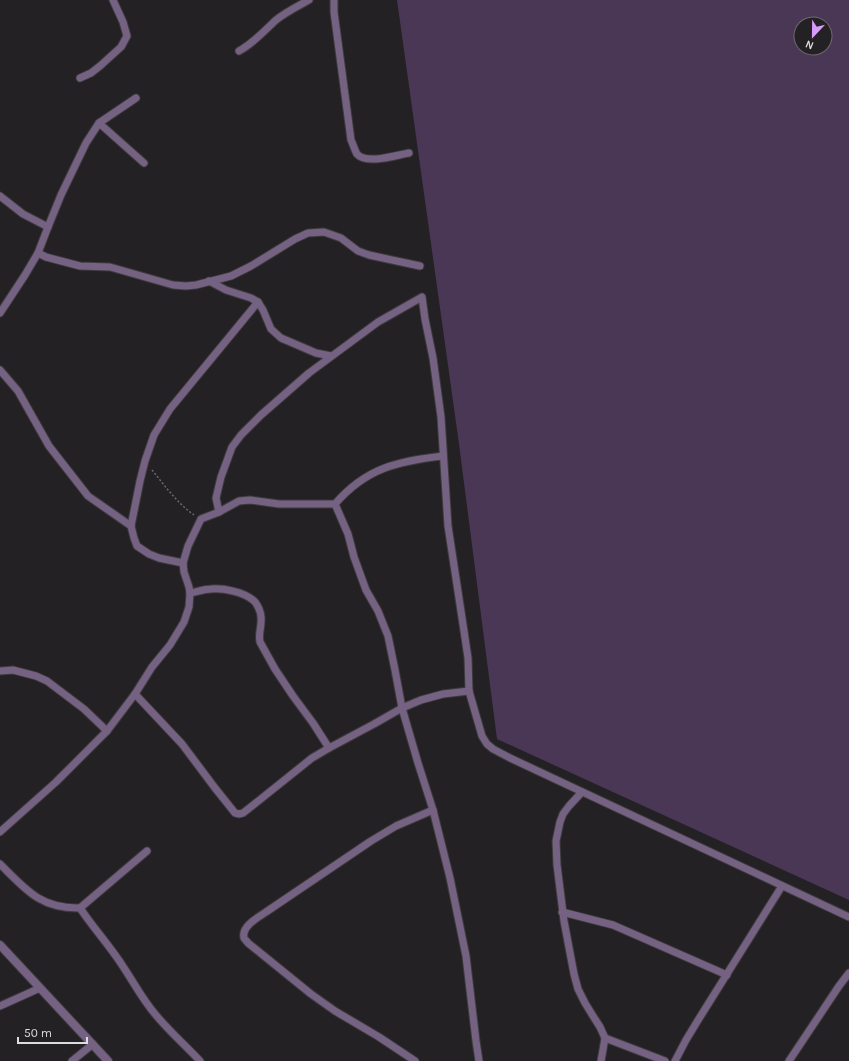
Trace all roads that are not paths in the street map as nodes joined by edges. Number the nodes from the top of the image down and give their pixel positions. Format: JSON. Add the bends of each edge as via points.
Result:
{"nodes":[{"id":1,"x":113,"y":0,"type":"edge"},
{"id":2,"x":309,"y":0,"type":"edge"},
{"id":3,"x":334,"y":0,"type":"edge"},
{"id":4,"x":240,"y":51,"type":"dead end"},
{"id":5,"x":80,"y":78,"type":"dead end"},
{"id":6,"x":136,"y":98,"type":"dead end"},
{"id":7,"x":99,"y":123,"type":"junction"},
{"id":8,"x":409,"y":153,"type":"dead end"},
{"id":9,"x":144,"y":163,"type":"dead end"},
{"id":10,"x":0,"y":196,"type":"edge"},
{"id":11,"x":48,"y":226,"type":"junction"},
{"id":12,"x":38,"y":252,"type":"junction"},
{"id":13,"x":420,"y":266,"type":"dead end"},
{"id":14,"x":209,"y":281,"type":"junction"},
{"id":15,"x":258,"y":302,"type":"junction"},
{"id":16,"x":0,"y":313,"type":"edge"},
{"id":17,"x":332,"y":356,"type":"junction"},
{"id":18,"x":0,"y":370,"type":"edge"},
{"id":19,"x":443,"y":456,"type":"junction"},
{"id":20,"x":335,"y":504,"type":"junction"},
{"id":21,"x":219,"y":512,"type":"junction"},
{"id":22,"x":131,"y":526,"type":"junction"},
{"id":23,"x":183,"y":563,"type":"junction"},
{"id":24,"x":190,"y":594,"type":"junction"},
{"id":25,"x":0,"y":671,"type":"edge"},
{"id":26,"x":469,"y":691,"type":"junction"},
{"id":27,"x":135,"y":694,"type":"junction"},
{"id":28,"x":402,"y":708,"type":"junction"},
{"id":29,"x":107,"y":731,"type":"junction"},
{"id":30,"x":328,"y":748,"type":"junction"},
{"id":31,"x":582,"y":792,"type":"junction"},
{"id":32,"x":433,"y":810,"type":"junction"},
{"id":33,"x":0,"y":832,"type":"edge"},
{"id":34,"x":147,"y":850,"type":"dead end"},
{"id":35,"x":0,"y":864,"type":"edge"},
{"id":36,"x":782,"y":886,"type":"junction"},
{"id":37,"x":80,"y":908,"type":"junction"},
{"id":38,"x":562,"y":912,"type":"junction"},
{"id":39,"x":849,"y":917,"type":"edge"},
{"id":40,"x":0,"y":944,"type":"edge"},
{"id":41,"x":849,"y":973,"type":"edge"},
{"id":42,"x":727,"y":975,"type":"junction"},
{"id":43,"x":40,"y":988,"type":"junction"},
{"id":44,"x":0,"y":1006,"type":"edge"},
{"id":45,"x":605,"y":1038,"type":"junction"},
{"id":46,"x":93,"y":1044,"type":"junction"},
{"id":47,"x":72,"y":1061,"type":"edge"},
{"id":48,"x":108,"y":1061,"type":"edge"},
{"id":49,"x":200,"y":1061,"type":"edge"},
{"id":50,"x":415,"y":1061,"type":"edge"},
{"id":51,"x":479,"y":1061,"type":"edge"},
{"id":52,"x":601,"y":1061,"type":"edge"},
{"id":53,"x":665,"y":1061,"type":"edge"},
{"id":54,"x":675,"y":1061,"type":"edge"},
{"id":55,"x":789,"y":1061,"type":"edge"}],
"edges":[{"from":1,"to":5,"type":"street","via":[[127,36],[121,47],[100,66]]},
{"from":2,"to":4,"type":"street","via":[[278,19]]},
{"from":3,"to":8,"type":"street","via":[[351,140],[358,155],[374,160]]},
{"from":6,"to":7,"type":"street"},
{"from":7,"to":9,"type":"street"},
{"from":7,"to":11,"type":"street","via":[[86,143]]},
{"from":10,"to":11,"type":"street","via":[[23,214]]},
{"from":11,"to":12,"type":"street"},
{"from":12,"to":14,"type":"street","via":[[63,262],[80,266],[110,267],[173,285],[191,286]]},
{"from":12,"to":16,"type":"street"},
{"from":13,"to":14,"type":"street","via":[[369,255],[358,251],[341,238],[324,232],[295,239],[231,276]]},
{"from":14,"to":15,"type":"street"},
{"from":15,"to":17,"type":"street","via":[[272,329],[281,338],[316,353]]},
{"from":15,"to":22,"type":"street","via":[[170,409],[154,435],[145,461]]},
{"from":17,"to":19,"type":"street","via":[[378,322],[422,297],[441,417]]},
{"from":17,"to":21,"type":"street","via":[[261,415],[232,447],[216,498]]},
{"from":18,"to":22,"type":"street","via":[[18,391],[49,446],[88,496]]},
{"from":19,"to":20,"type":"street","via":[[393,464],[368,475],[354,484]]},
{"from":19,"to":26,"type":"street","via":[[448,526],[468,658]]},
{"from":20,"to":21,"type":"street","via":[[279,504],[250,500],[239,501]]},
{"from":20,"to":28,"type":"street","via":[[348,534],[366,590],[388,636]]},
{"from":21,"to":23,"type":"street","via":[[201,520]]},
{"from":22,"to":23,"type":"street","via":[[137,546],[159,558]]},
{"from":23,"to":24,"type":"street"},
{"from":24,"to":27,"type":"street","via":[[184,622]]},
{"from":24,"to":30,"type":"street","via":[[220,589],[234,591],[255,601],[261,618],[260,642]]},
{"from":25,"to":29,"type":"street","via":[[13,670],[47,681],[84,709]]},
{"from":26,"to":28,"type":"street","via":[[443,694]]},
{"from":26,"to":31,"type":"street","via":[[482,736],[487,744],[510,758]]},
{"from":27,"to":29,"type":"street"},
{"from":27,"to":30,"type":"street","via":[[182,744],[226,803],[239,814]]},
{"from":28,"to":30,"type":"street"},
{"from":28,"to":32,"type":"street"},
{"from":29,"to":33,"type":"street","via":[[56,782]]},
{"from":31,"to":36,"type":"street"},
{"from":31,"to":38,"type":"street","via":[[564,814],[556,841]]},
{"from":32,"to":50,"type":"street","via":[[396,826],[371,841],[250,924],[245,929],[244,937],[311,994]]},
{"from":32,"to":51,"type":"street","via":[[466,956]]},
{"from":34,"to":37,"type":"street"},
{"from":35,"to":37,"type":"street","via":[[24,888],[48,904]]},
{"from":36,"to":39,"type":"street"},
{"from":36,"to":42,"type":"street"},
{"from":37,"to":49,"type":"street","via":[[154,1014]]},
{"from":38,"to":42,"type":"street","via":[[613,925]]},
{"from":38,"to":45,"type":"street","via":[[578,989]]},
{"from":40,"to":43,"type":"street"},
{"from":41,"to":55,"type":"street"},
{"from":42,"to":54,"type":"street"},
{"from":43,"to":44,"type":"street"},
{"from":43,"to":46,"type":"street"},
{"from":45,"to":52,"type":"street"},
{"from":45,"to":53,"type":"street"},
{"from":46,"to":47,"type":"street"},
{"from":46,"to":48,"type":"street"}]}
